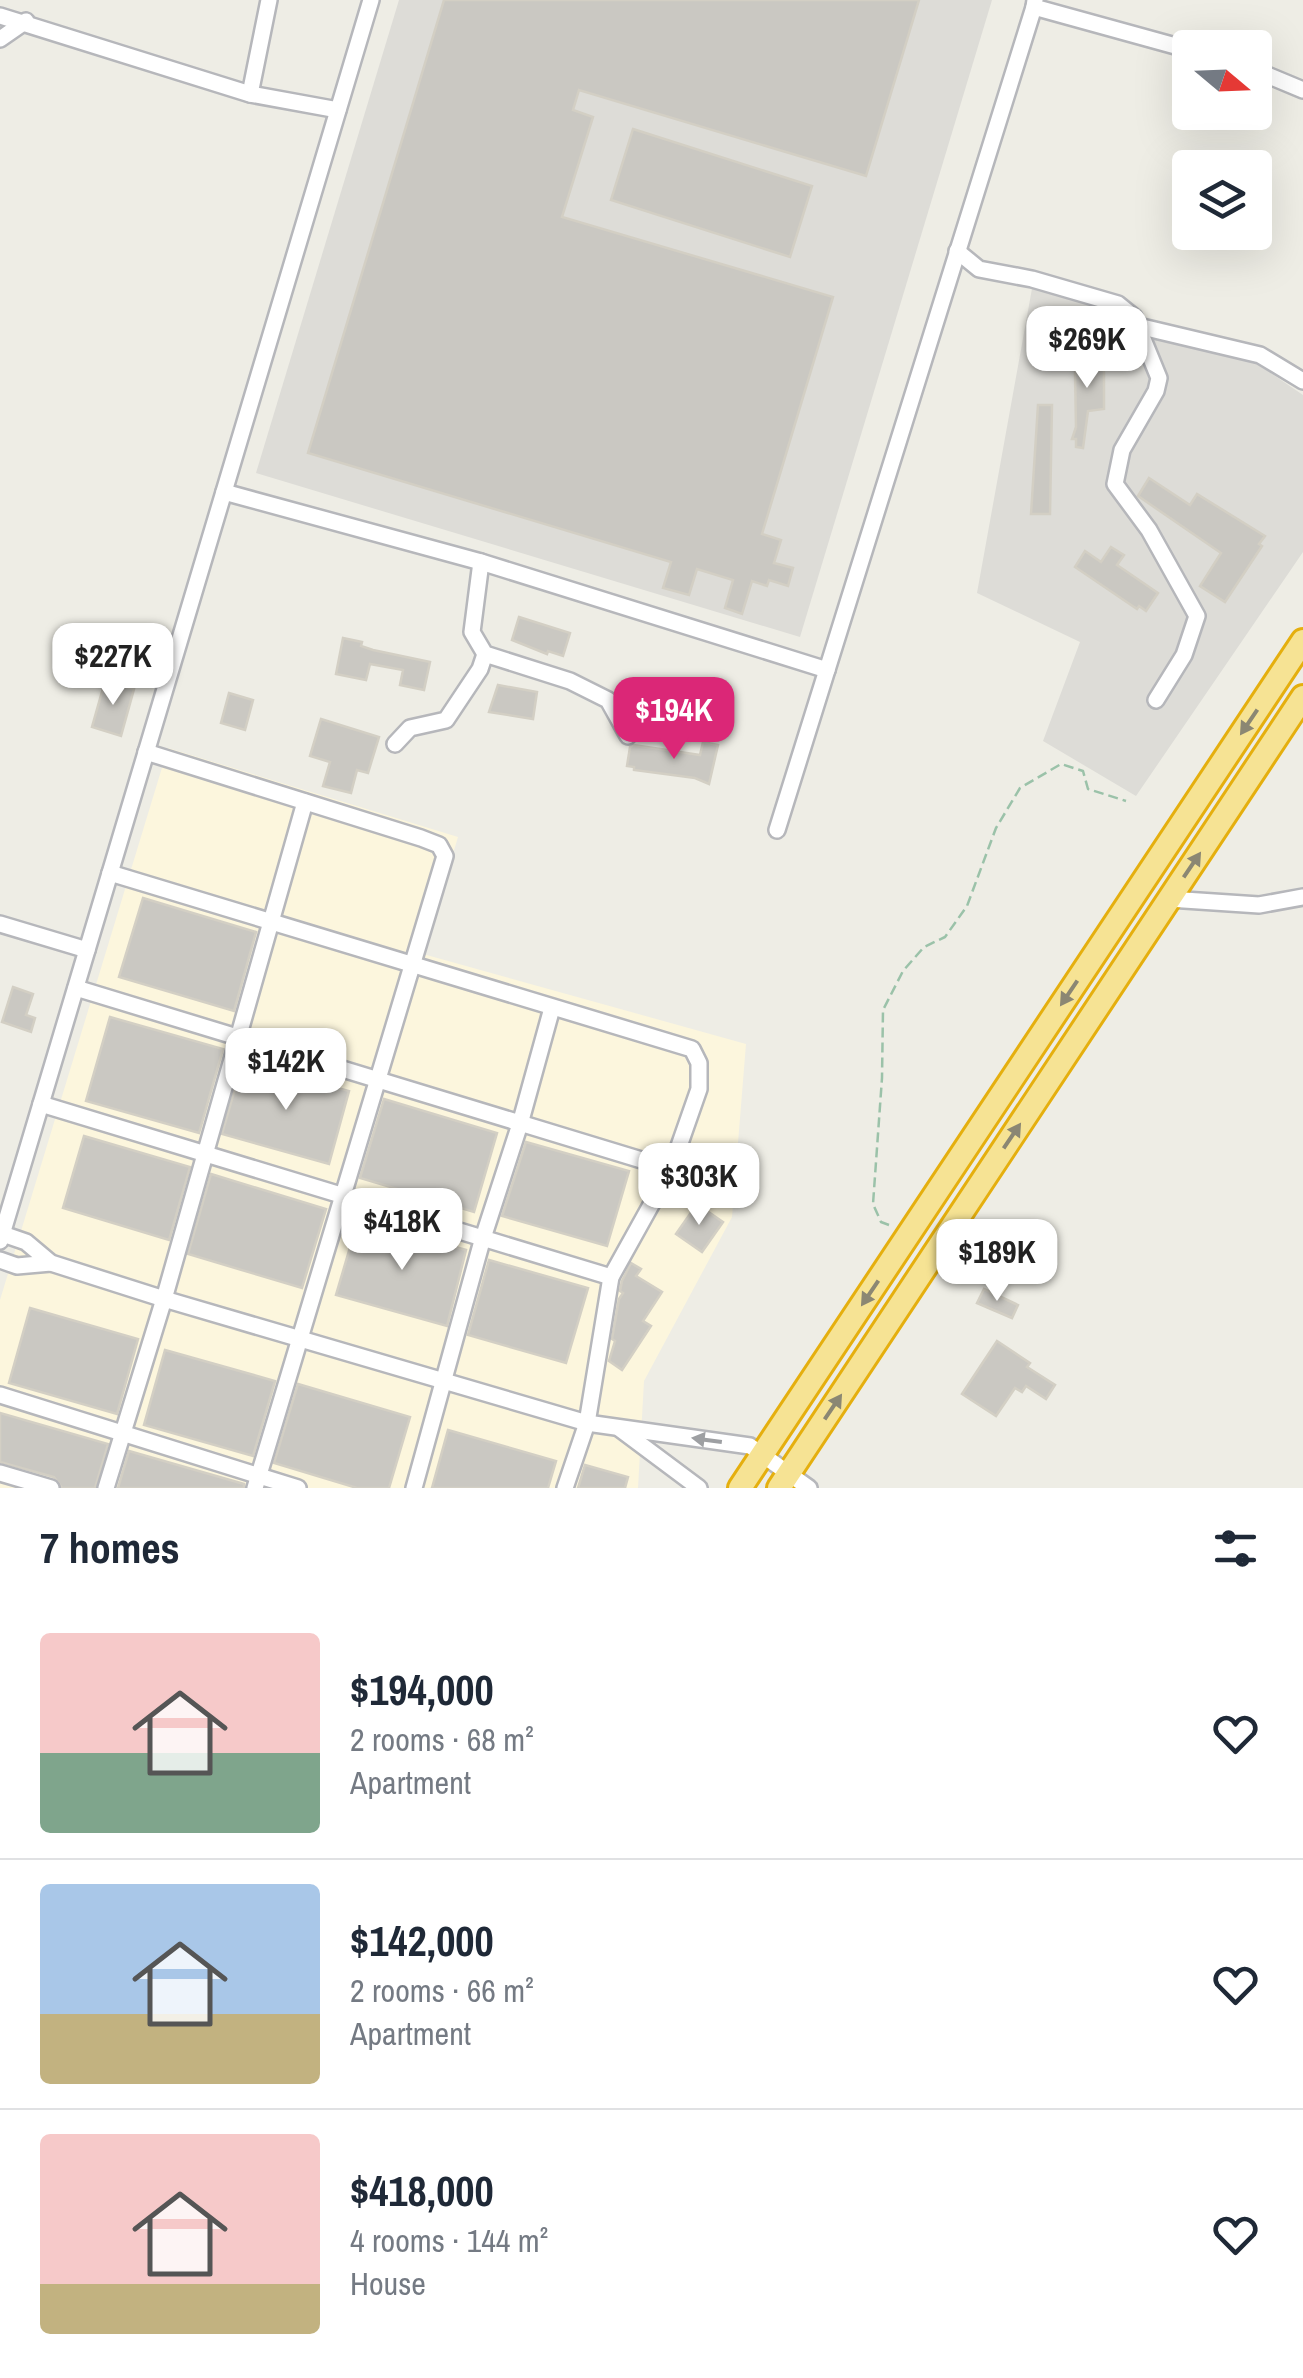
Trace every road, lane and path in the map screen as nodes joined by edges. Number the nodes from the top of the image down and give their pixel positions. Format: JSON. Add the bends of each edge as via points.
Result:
{"nodes":[{"id":1,"x":269,"y":0,"type":"edge"},
{"id":2,"x":371,"y":0,"type":"edge"},
{"id":3,"x":1034,"y":4,"type":"edge"},
{"id":4,"x":0,"y":16,"type":"edge"},
{"id":5,"x":26,"y":22,"type":"junction"},
{"id":6,"x":0,"y":39,"type":"edge"},
{"id":7,"x":1172,"y":45,"type":"edge"},
{"id":8,"x":1272,"y":77,"type":"edge"},
{"id":9,"x":1303,"y":90,"type":"edge"},
{"id":10,"x":250,"y":94,"type":"junction"},
{"id":11,"x":338,"y":110,"type":"junction"},
{"id":12,"x":957,"y":251,"type":"junction"},
{"id":13,"x":1138,"y":326,"type":"junction"},
{"id":14,"x":1303,"y":381,"type":"edge"},
{"id":15,"x":224,"y":492,"type":"junction"},
{"id":16,"x":480,"y":562,"type":"junction"},
{"id":17,"x":1303,"y":641,"type":"edge"},
{"id":18,"x":485,"y":654,"type":"junction"},
{"id":19,"x":827,"y":670,"type":"junction"},
{"id":20,"x":1303,"y":698,"type":"edge"},
{"id":21,"x":1156,"y":700,"type":"dead end"},
{"id":22,"x":628,"y":736,"type":"dead end"},
{"id":23,"x":395,"y":744,"type":"dead end"},
{"id":24,"x":146,"y":752,"type":"junction"},
{"id":25,"x":1126,"y":801,"type":"dead end"},
{"id":26,"x":305,"y":802,"type":"junction"},
{"id":27,"x":776,"y":830,"type":"dead end"},
{"id":28,"x":110,"y":872,"type":"junction"},
{"id":29,"x":1303,"y":897,"type":"edge"},
{"id":30,"x":1169,"y":900,"type":"junction"},
{"id":31,"x":0,"y":924,"type":"edge"},
{"id":32,"x":272,"y":924,"type":"junction"},
{"id":33,"x":87,"y":950,"type":"junction"},
{"id":34,"x":413,"y":964,"type":"junction"},
{"id":35,"x":76,"y":988,"type":"junction"},
{"id":36,"x":552,"y":1008,"type":"junction"},
{"id":37,"x":236,"y":1038,"type":"junction"},
{"id":38,"x":378,"y":1082,"type":"junction"},
{"id":39,"x":41,"y":1104,"type":"junction"},
{"id":40,"x":520,"y":1124,"type":"junction"},
{"id":41,"x":204,"y":1153,"type":"junction"},
{"id":42,"x":671,"y":1169,"type":"junction"},
{"id":43,"x":343,"y":1198,"type":"junction"},
{"id":44,"x":909,"y":1234,"type":"junction"},
{"id":45,"x":1,"y":1236,"type":"edge"},
{"id":46,"x":482,"y":1241,"type":"junction"},
{"id":47,"x":0,"y":1260,"type":"edge"},
{"id":48,"x":51,"y":1263,"type":"junction"},
{"id":49,"x":611,"y":1277,"type":"junction"},
{"id":50,"x":164,"y":1300,"type":"junction"},
{"id":51,"x":302,"y":1339,"type":"junction"},
{"id":52,"x":444,"y":1380,"type":"junction"},
{"id":53,"x":0,"y":1396,"type":"edge"},
{"id":54,"x":587,"y":1423,"type":"junction"},
{"id":55,"x":617,"y":1426,"type":"junction"},
{"id":56,"x":121,"y":1433,"type":"junction"},
{"id":57,"x":764,"y":1453,"type":"junction"},
{"id":58,"x":0,"y":1473,"type":"edge"},
{"id":59,"x":784,"y":1480,"type":"edge"},
{"id":60,"x":257,"y":1482,"type":"edge"},
{"id":61,"x":51,"y":1488,"type":"edge"},
{"id":62,"x":106,"y":1488,"type":"edge"},
{"id":63,"x":298,"y":1488,"type":"edge"},
{"id":64,"x":414,"y":1488,"type":"edge"},
{"id":65,"x":565,"y":1488,"type":"edge"},
{"id":66,"x":699,"y":1488,"type":"edge"},
{"id":67,"x":740,"y":1488,"type":"edge"},
{"id":68,"x":809,"y":1488,"type":"edge"}],
"edges":[{"from":1,"to":10,"type":"street"},
{"from":2,"to":11,"type":"street"},
{"from":3,"to":7,"type":"street"},
{"from":3,"to":12,"type":"street"},
{"from":4,"to":5,"type":"street"},
{"from":5,"to":6,"type":"street"},
{"from":5,"to":10,"type":"street"},
{"from":8,"to":9,"type":"street"},
{"from":10,"to":11,"type":"street"},
{"from":11,"to":15,"type":"street"},
{"from":12,"to":13,"type":"street","via":[[978,269],[1118,304]]},
{"from":12,"to":19,"type":"street"},
{"from":13,"to":14,"type":"street","via":[[1260,356]]},
{"from":13,"to":21,"type":"street","via":[[1159,378],[1122,450],[1115,484],[1157,542],[1197,616]]},
{"from":15,"to":16,"type":"street"},
{"from":15,"to":24,"type":"street"},
{"from":16,"to":18,"type":"street","via":[[472,632]]},
{"from":16,"to":19,"type":"street"},
{"from":17,"to":44,"type":"highway","one_way":true},
{"from":18,"to":22,"type":"street","via":[[608,700]]},
{"from":18,"to":23,"type":"street","via":[[446,720],[410,728]]},
{"from":19,"to":27,"type":"street"},
{"from":30,"to":20,"type":"highway","one_way":true},
{"from":24,"to":26,"type":"street"},
{"from":24,"to":28,"type":"street"},
{"from":25,"to":44,"type":"path","via":[[1088,789],[1083,770],[1061,764],[1020,788],[996,828],[967,906],[946,937],[924,947],[903,971],[883,1010],[873,1204],[881,1222]]},
{"from":26,"to":32,"type":"street"},
{"from":26,"to":34,"type":"street","via":[[438,846],[444,856]]},
{"from":28,"to":32,"type":"street"},
{"from":28,"to":33,"type":"street"},
{"from":29,"to":30,"type":"street","via":[[1259,905]]},
{"from":59,"to":30,"type":"highway","one_way":true},
{"from":31,"to":33,"type":"street"},
{"from":32,"to":34,"type":"street"},
{"from":32,"to":37,"type":"street"},
{"from":33,"to":35,"type":"street"},
{"from":34,"to":36,"type":"street"},
{"from":34,"to":38,"type":"street"},
{"from":35,"to":37,"type":"street"},
{"from":35,"to":39,"type":"street"},
{"from":36,"to":40,"type":"street"},
{"from":36,"to":42,"type":"street","via":[[692,1049],[700,1063],[699,1089]]},
{"from":37,"to":38,"type":"street"},
{"from":37,"to":41,"type":"street"},
{"from":38,"to":40,"type":"street"},
{"from":38,"to":43,"type":"street"},
{"from":39,"to":41,"type":"street"},
{"from":39,"to":45,"type":"street"},
{"from":40,"to":42,"type":"street"},
{"from":40,"to":46,"type":"street"},
{"from":41,"to":43,"type":"street"},
{"from":41,"to":50,"type":"street"},
{"from":42,"to":49,"type":"street"},
{"from":43,"to":46,"type":"street"},
{"from":43,"to":51,"type":"street"},
{"from":44,"to":57,"type":"highway","one_way":true},
{"from":45,"to":48,"type":"street","via":[[26,1242]]},
{"from":46,"to":49,"type":"street"},
{"from":46,"to":52,"type":"street"},
{"from":47,"to":48,"type":"street"},
{"from":48,"to":50,"type":"street"},
{"from":49,"to":54,"type":"street"},
{"from":50,"to":51,"type":"street"},
{"from":50,"to":56,"type":"street"},
{"from":51,"to":52,"type":"street"},
{"from":51,"to":60,"type":"street"},
{"from":52,"to":54,"type":"street"},
{"from":52,"to":64,"type":"street"},
{"from":53,"to":56,"type":"street"},
{"from":54,"to":55,"type":"street"},
{"from":54,"to":65,"type":"street"},
{"from":57,"to":55,"type":"street","one_way":true},
{"from":55,"to":66,"type":"street"},
{"from":56,"to":60,"type":"street"},
{"from":56,"to":62,"type":"street"},
{"from":57,"to":59,"type":"street"},
{"from":57,"to":67,"type":"highway"},
{"from":58,"to":61,"type":"street"},
{"from":59,"to":68,"type":"street"},
{"from":60,"to":63,"type":"street"}]}
